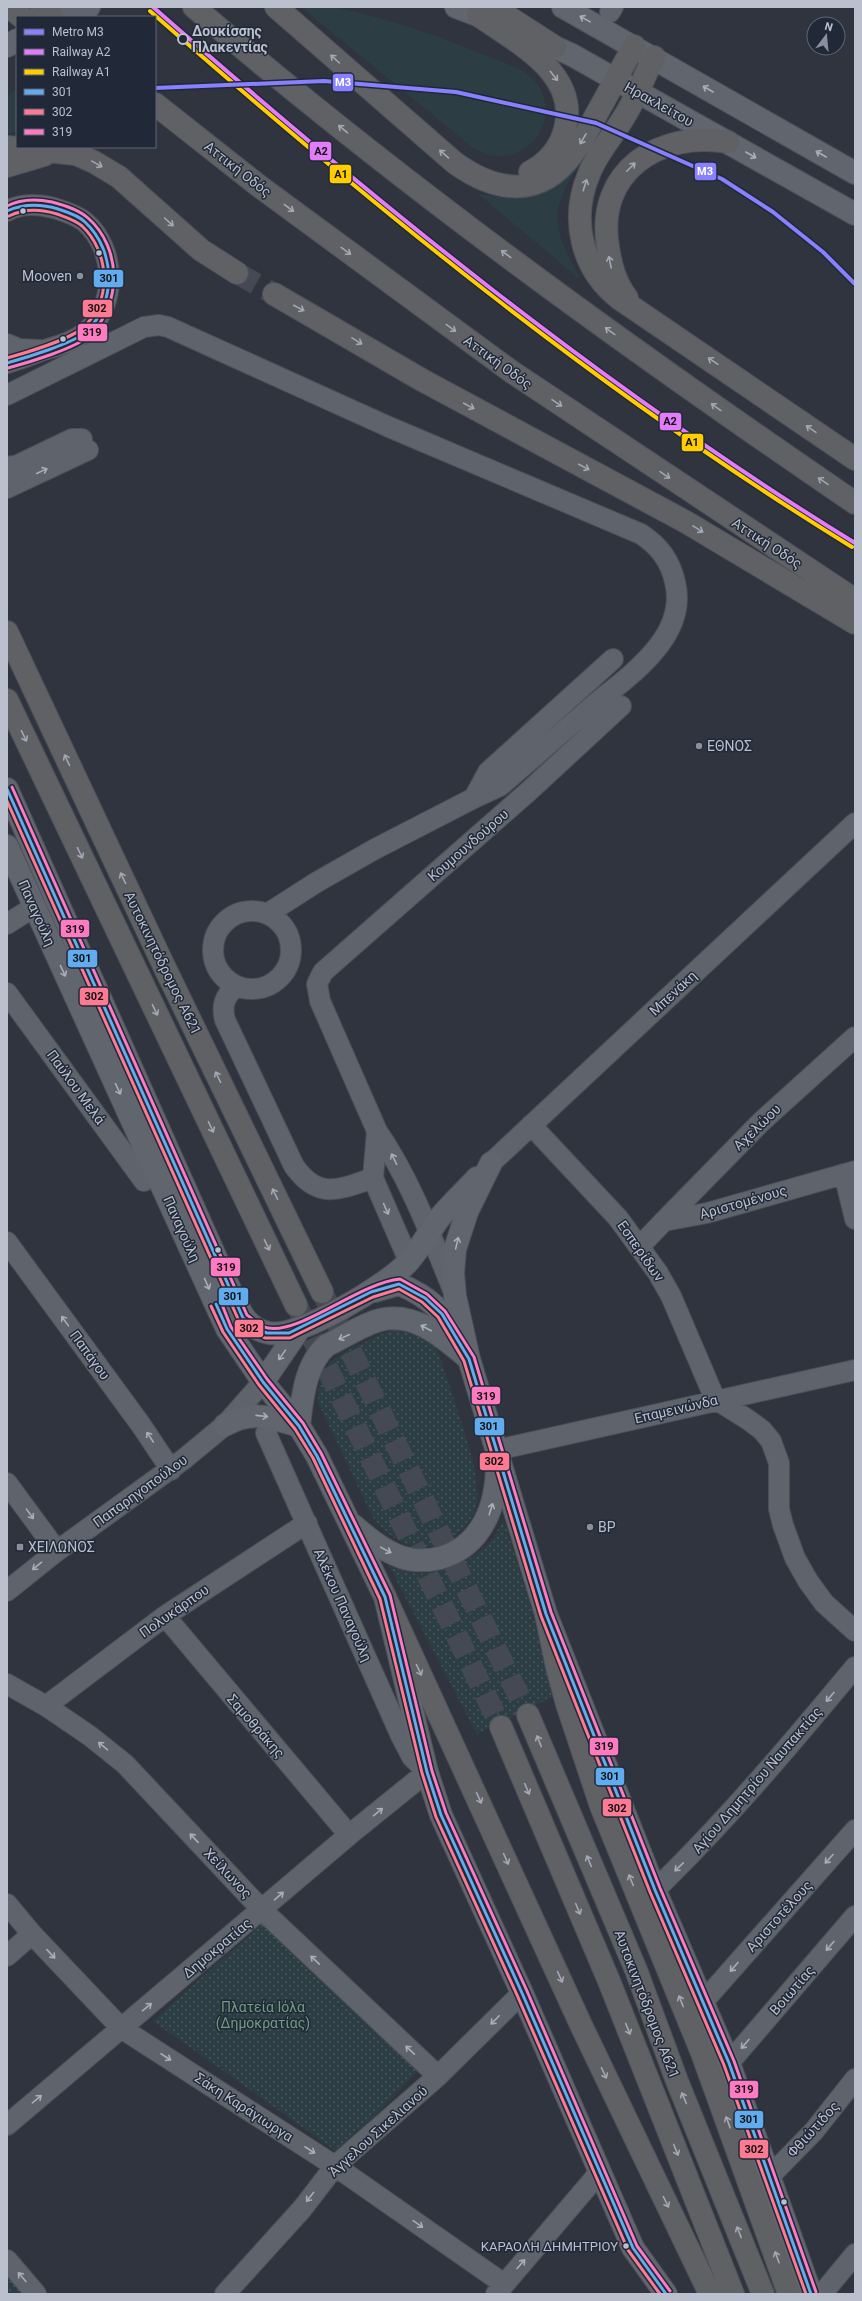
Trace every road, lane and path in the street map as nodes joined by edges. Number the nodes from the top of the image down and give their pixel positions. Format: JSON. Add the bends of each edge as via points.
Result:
{"nodes":[{"id":1,"x":9,"y":7,"type":"edge"},
{"id":2,"x":41,"y":7,"type":"edge"},
{"id":3,"x":89,"y":7,"type":"edge"},
{"id":4,"x":194,"y":7,"type":"edge"},
{"id":5,"x":201,"y":7,"type":"edge"},
{"id":6,"x":276,"y":7,"type":"edge"},
{"id":7,"x":456,"y":7,"type":"edge"},
{"id":8,"x":563,"y":7,"type":"edge"},
{"id":9,"x":485,"y":11,"type":"edge"},
{"id":10,"x":21,"y":16,"type":"edge"},
{"id":11,"x":51,"y":16,"type":"edge"},
{"id":12,"x":65,"y":16,"type":"edge"},
{"id":13,"x":219,"y":28,"type":"junction"},
{"id":14,"x":16,"y":41,"type":"edge"},
{"id":15,"x":7,"y":46,"type":"edge"},
{"id":16,"x":634,"y":46,"type":"junction"},
{"id":17,"x":555,"y":47,"type":"joint"},
{"id":18,"x":654,"y":57,"type":"junction"},
{"id":19,"x":616,"y":80,"type":"junction"},
{"id":20,"x":637,"y":92,"type":"junction"},
{"id":21,"x":160,"y":109,"type":"edge"},
{"id":22,"x":728,"y":142,"type":"junction"},
{"id":23,"x":20,"y":148,"type":"edge"},
{"id":24,"x":60,"y":151,"type":"junction"},
{"id":25,"x":7,"y":166,"type":"edge"},
{"id":26,"x":855,"y":173,"type":"edge"},
{"id":27,"x":476,"y":176,"type":"junction"},
{"id":28,"x":7,"y":211,"type":"edge"},
{"id":29,"x":855,"y":214,"type":"edge"},
{"id":30,"x":237,"y":273,"type":"tunnel mouth"},
{"id":31,"x":274,"y":294,"type":"tunnel mouth"},
{"id":32,"x":635,"y":308,"type":"junction"},
{"id":33,"x":7,"y":344,"type":"edge"},
{"id":34,"x":42,"y":351,"type":"junction"},
{"id":35,"x":7,"y":363,"type":"edge"},
{"id":36,"x":7,"y":395,"type":"edge"},
{"id":37,"x":855,"y":459,"type":"edge"},
{"id":38,"x":7,"y":468,"type":"edge"},
{"id":39,"x":7,"y":488,"type":"edge"},
{"id":40,"x":855,"y":503,"type":"edge"},
{"id":41,"x":855,"y":600,"type":"edge"},
{"id":42,"x":855,"y":623,"type":"edge"},
{"id":43,"x":7,"y":632,"type":"edge"},
{"id":44,"x":613,"y":659,"type":"dead end"},
{"id":45,"x":7,"y":700,"type":"edge"},
{"id":46,"x":621,"y":706,"type":"dead end"},
{"id":47,"x":7,"y":789,"type":"edge"},
{"id":48,"x":474,"y":798,"type":"junction"},
{"id":49,"x":855,"y":823,"type":"edge"},
{"id":50,"x":7,"y":846,"type":"edge"},
{"id":51,"x":34,"y":907,"type":"junction"},
{"id":52,"x":267,"y":914,"type":"junction"},
{"id":53,"x":7,"y":924,"type":"edge"},
{"id":54,"x":236,"y":986,"type":"junction"},
{"id":55,"x":7,"y":993,"type":"edge"},
{"id":56,"x":855,"y":1037,"type":"edge"},
{"id":57,"x":532,"y":1125,"type":"junction"},
{"id":58,"x":377,"y":1131,"type":"junction"},
{"id":59,"x":491,"y":1163,"type":"junction"},
{"id":60,"x":850,"y":1172,"type":"edge"},
{"id":61,"x":372,"y":1178,"type":"junction"},
{"id":62,"x":144,"y":1181,"type":"dead end"},
{"id":63,"x":855,"y":1219,"type":"edge"},
{"id":64,"x":664,"y":1221,"type":"junction"},
{"id":65,"x":430,"y":1231,"type":"junction"},
{"id":66,"x":7,"y":1242,"type":"edge"},
{"id":67,"x":640,"y":1246,"type":"junction"},
{"id":68,"x":409,"y":1261,"type":"junction"},
{"id":69,"x":399,"y":1284,"type":"junction"},
{"id":70,"x":322,"y":1292,"type":"tunnel mouth"},
{"id":71,"x":371,"y":1292,"type":"junction"},
{"id":72,"x":456,"y":1296,"type":"junction"},
{"id":73,"x":296,"y":1306,"type":"tunnel mouth"},
{"id":74,"x":380,"y":1320,"type":"junction"},
{"id":75,"x":300,"y":1328,"type":"junction"},
{"id":76,"x":469,"y":1359,"type":"junction"},
{"id":77,"x":855,"y":1370,"type":"edge"},
{"id":78,"x":264,"y":1382,"type":"junction"},
{"id":79,"x":715,"y":1399,"type":"junction"},
{"id":80,"x":225,"y":1426,"type":"junction"},
{"id":81,"x":299,"y":1426,"type":"junction"},
{"id":82,"x":266,"y":1433,"type":"dead end"},
{"id":83,"x":497,"y":1450,"type":"junction"},
{"id":84,"x":171,"y":1470,"type":"junction"},
{"id":85,"x":7,"y":1483,"type":"edge"},
{"id":86,"x":345,"y":1517,"type":"junction"},
{"id":87,"x":307,"y":1523,"type":"junction"},
{"id":88,"x":57,"y":1550,"type":"junction"},
{"id":89,"x":7,"y":1591,"type":"edge"},
{"id":90,"x":385,"y":1597,"type":"junction"},
{"id":91,"x":546,"y":1614,"type":"junction"},
{"id":92,"x":164,"y":1616,"type":"junction"},
{"id":93,"x":855,"y":1632,"type":"edge"},
{"id":94,"x":855,"y":1667,"type":"edge"},
{"id":95,"x":7,"y":1684,"type":"edge"},
{"id":96,"x":46,"y":1706,"type":"junction"},
{"id":97,"x":528,"y":1714,"type":"tunnel mouth"},
{"id":98,"x":501,"y":1727,"type":"tunnel mouth"},
{"id":99,"x":427,"y":1772,"type":"junction"},
{"id":100,"x":855,"y":1830,"type":"edge"},
{"id":101,"x":350,"y":1835,"type":"junction"},
{"id":102,"x":655,"y":1890,"type":"junction"},
{"id":103,"x":7,"y":1904,"type":"edge"},
{"id":104,"x":262,"y":1910,"type":"junction"},
{"id":105,"x":855,"y":1916,"type":"edge"},
{"id":106,"x":32,"y":1934,"type":"junction"},
{"id":107,"x":7,"y":1956,"type":"edge"},
{"id":108,"x":522,"y":1993,"type":"junction"},
{"id":109,"x":703,"y":2002,"type":"junction"},
{"id":110,"x":121,"y":2028,"type":"junction"},
{"id":111,"x":729,"y":2063,"type":"junction"},
{"id":112,"x":438,"y":2076,"type":"junction"},
{"id":113,"x":855,"y":2079,"type":"edge"},
{"id":114,"x":7,"y":2125,"type":"edge"},
{"id":115,"x":335,"y":2166,"type":"junction"},
{"id":116,"x":599,"y":2174,"type":"junction"},
{"id":117,"x":769,"y":2177,"type":"junction"},
{"id":118,"x":855,"y":2254,"type":"edge"},
{"id":119,"x":7,"y":2260,"type":"edge"},
{"id":120,"x":500,"y":2289,"type":"edge"},
{"id":121,"x":36,"y":2294,"type":"edge"},
{"id":122,"x":225,"y":2294,"type":"edge"},
{"id":123,"x":666,"y":2294,"type":"edge"},
{"id":124,"x":710,"y":2294,"type":"edge"},
{"id":125,"x":733,"y":2294,"type":"edge"},
{"id":126,"x":763,"y":2294,"type":"edge"},
{"id":127,"x":790,"y":2294,"type":"edge"},
{"id":128,"x":811,"y":2294,"type":"edge"},
{"id":129,"x":822,"y":2294,"type":"edge"}],
"edges":[{"from":1,"to":10,"type":"highway"},
{"from":2,"to":11,"type":"highway"},
{"from":3,"to":12,"type":"main road"},
{"from":4,"to":13,"type":"highway"},
{"from":5,"to":13,"type":"highway"},
{"from":27,"to":6,"type":"highway","one_way":true,"via":[[455,163]]},
{"from":7,"to":9,"type":"main road"},
{"from":16,"to":8,"type":"main road","one_way":true},
{"from":9,"to":17,"type":"highway"},
{"from":9,"to":27,"type":"highway","one_way":true,"via":[[557,79],[568,102],[568,120],[557,149],[540,166],[530,172],[507,178]]},
{"from":40,"to":13,"type":"highway","one_way":true,"via":[[746,429],[566,300],[373,154]]},
{"from":14,"to":15,"type":"main road"},
{"from":16,"to":18,"type":"main road"},
{"from":16,"to":19,"type":"highway"},
{"from":17,"to":19,"type":"main road","name":"Ηρακλείτου"},
{"from":18,"to":20,"type":"highway"},
{"from":26,"to":18,"type":"main road","one_way":true},
{"from":19,"to":20,"type":"main road","name":"Ηρακλείτου"},
{"from":19,"to":27,"type":"highway","one_way":true,"via":[[574,153],[552,174],[538,182],[513,188],[500,186]]},
{"from":20,"to":22,"type":"main road","name":"Ηρακλείτου"},
{"from":32,"to":20,"type":"highway","one_way":true,"via":[[606,288],[596,275],[582,244],[579,224],[583,191],[589,173]]},
{"from":21,"to":41,"type":"highway","name":"Αττική Οδός","one_way":true,"via":[[259,186],[512,372]]},
{"from":22,"to":29,"type":"main road","name":"Ηρακλείτου","one_way":true},
{"from":32,"to":22,"type":"highway","one_way":true,"via":[[618,284],[612,270],[607,243],[607,215],[617,185],[641,158],[664,147],[697,139]]},
{"from":23,"to":24,"type":"highway"},
{"from":24,"to":25,"type":"highway"},
{"from":24,"to":30,"type":"highway","one_way":true,"via":[[76,154],[119,177],[201,250]]},
{"from":28,"to":34,"type":"street","via":[[38,204],[84,221],[103,244],[108,262],[110,287],[102,311],[86,332],[65,345]]},
{"from":31,"to":42,"type":"highway","one_way":true,"via":[[422,380],[686,522]]},
{"from":37,"to":32,"type":"highway","one_way":true},
{"from":33,"to":34,"type":"street","via":[[19,349]]},
{"from":34,"to":35,"type":"street"},
{"from":36,"to":48,"type":"street","via":[[144,327],[168,327],[389,427],[641,534],[655,543],[665,555],[673,572],[677,590],[676,612],[664,639],[637,668],[500,786]]},
{"from":39,"to":38,"type":"street","one_way":true,"via":[[85,444],[72,439],[18,466]]},
{"from":70,"to":43,"type":"highway","name":"Αυτοκινητόδρομος Α621","one_way":true},
{"from":44,"to":48,"type":"street","via":[[488,772]]},
{"from":45,"to":73,"type":"highway","name":"Αυτοκινητόδρομος Α621","one_way":true},
{"from":46,"to":58,"type":"street","name":"Κουμουνδούρου","via":[[529,791],[322,972],[317,984],[320,1001]]},
{"from":47,"to":75,"type":"main road","name":"Παναγούλη","via":[[243,1318],[258,1330],[268,1333],[289,1333]]},
{"from":48,"to":52,"type":"street","via":[[349,864]]},
{"from":49,"to":57,"type":"street","name":"Μπενάκη"},
{"from":50,"to":51,"type":"main road","name":"Παναγούλη"},
{"from":51,"to":53,"type":"street"},
{"from":51,"to":78,"type":"main road","name":"Παναγούλη","one_way":true,"via":[[227,1329]]},
{"from":52,"to":54,"type":"street","via":[[250,911],[233,916],[220,927],[213,943],[214,961],[222,976]]},
{"from":52,"to":54,"type":"street","via":[[282,925],[290,940],[290,958],[284,974],[270,985],[253,990]]},
{"from":54,"to":61,"type":"street","via":[[228,993],[224,1003],[225,1020],[294,1166],[304,1180],[324,1189],[339,1189]]},
{"from":55,"to":62,"type":"street","name":"Παύλου Μελά"},
{"from":56,"to":64,"type":"street","name":"Αχελώου","via":[[761,1122]]},
{"from":57,"to":59,"type":"street","name":"Μπενάκη"},
{"from":57,"to":67,"type":"street","name":"Εσπερίδων","via":[[618,1218]]},
{"from":58,"to":61,"type":"street"},
{"from":65,"to":58,"type":"street","one_way":true,"via":[[389,1149]]},
{"from":59,"to":65,"type":"main road","name":"Παναγούλη"},
{"from":72,"to":59,"type":"main road","one_way":true,"via":[[454,1273],[460,1229]]},
{"from":60,"to":63,"type":"street"},
{"from":60,"to":64,"type":"street","name":"Αριστομένους","via":[[708,1213]]},
{"from":61,"to":68,"type":"street","one_way":true},
{"from":64,"to":67,"type":"street"},
{"from":65,"to":68,"type":"main road","name":"Παναγούλη"},
{"from":65,"to":72,"type":"street"},
{"from":84,"to":66,"type":"street","name":"Παπάγου","one_way":true,"via":[[142,1425]]},
{"from":67,"to":79,"type":"street","name":"Εσπερίδων","via":[[671,1296]]},
{"from":68,"to":69,"type":"main road"},
{"from":68,"to":71,"type":"main road","name":"Παναγούλη"},
{"from":69,"to":71,"type":"main road"},
{"from":69,"to":74,"type":"main road"},
{"from":69,"to":76,"type":"main road","via":[[420,1294],[436,1306],[449,1322]]},
{"from":71,"to":75,"type":"main road","name":"Παναγούλη"},
{"from":72,"to":76,"type":"main road"},
{"from":76,"to":74,"type":"main road","one_way":true,"via":[[426,1326],[410,1321]]},
{"from":74,"to":81,"type":"main road","one_way":true,"via":[[321,1350],[304,1388]]},
{"from":75,"to":78,"type":"main road","one_way":true},
{"from":76,"to":83,"type":"main road"},
{"from":77,"to":79,"type":"street","name":"Επαμεινώνδα"},
{"from":78,"to":80,"type":"street","name":"Παπαρηγοπούλου"},
{"from":78,"to":81,"type":"main road","name":"Παναγούλη"},
{"from":79,"to":83,"type":"street","name":"Επαμεινώνδα"},
{"from":79,"to":93,"type":"street","via":[[757,1426],[771,1441],[779,1463],[780,1515],[795,1558],[824,1602]]},
{"from":80,"to":81,"type":"main road","one_way":true,"via":[[238,1418],[254,1415]]},
{"from":80,"to":84,"type":"street","name":"Παπαρηγοπούλου"},
{"from":81,"to":86,"type":"main road","name":"Παναγούλη","via":[[317,1456]]},
{"from":82,"to":87,"type":"street","name":"Αλέκου Παναγούλη"},
{"from":86,"to":83,"type":"main road","one_way":true,"via":[[375,1543],[403,1557],[427,1560],[450,1555],[474,1539],[491,1510],[497,1475]]},
{"from":83,"to":91,"type":"main road"},
{"from":84,"to":88,"type":"street","name":"Παπαρηγοπούλου"},
{"from":85,"to":88,"type":"street","one_way":true},
{"from":86,"to":90,"type":"main road","name":"Παναγούλη"},
{"from":87,"to":92,"type":"street","name":"Πολυκάρπου"},
{"from":87,"to":99,"type":"street","name":"Αλέκου Παναγούλη","via":[[412,1757]]},
{"from":88,"to":89,"type":"street","name":"Παπαρηγοπούλου","one_way":true},
{"from":90,"to":99,"type":"main road","name":"Παναγούλη"},
{"from":90,"to":124,"type":"highway","one_way":true,"via":[[581,2025]]},
{"from":91,"to":102,"type":"main road"},
{"from":127,"to":91,"type":"highway","one_way":true,"via":[[702,2053],[601,1806],[565,1696]]},
{"from":92,"to":96,"type":"street","name":"Πολυκάρπου"},
{"from":92,"to":101,"type":"street","name":"Σαμοθράκης"},
{"from":94,"to":102,"type":"street","name":"Αγίου Δημητρίου Ναυπακτίας","one_way":true,"via":[[722,1822]]},
{"from":95,"to":96,"type":"street","name":"Χείλωνος"},
{"from":104,"to":96,"type":"street","name":"Χείλωνος","one_way":true,"via":[[125,1764]]},
{"from":126,"to":97,"type":"highway","name":"Αυτοκινητόδρομος Α621","one_way":true,"via":[[677,2081],[636,1970]]},
{"from":98,"to":125,"type":"highway","name":"Αυτοκινητόδρομος Α621","one_way":true,"via":[[609,1981]]},
{"from":101,"to":99,"type":"street","name":"Δημοκρατίας","one_way":true},
{"from":99,"to":108,"type":"main road","via":[[441,1815]]},
{"from":100,"to":109,"type":"street","name":"Αριστοτέλους","one_way":true},
{"from":104,"to":101,"type":"street","name":"Δημοκρατίας","one_way":true},
{"from":102,"to":109,"type":"main road"},
{"from":103,"to":106,"type":"street","name":"Σάκη Καράγιωργα"},
{"from":110,"to":104,"type":"street","name":"Δημοκρατίας","one_way":true},
{"from":112,"to":104,"type":"street","name":"Χείλωνος","one_way":true},
{"from":105,"to":111,"type":"street","name":"Βοιωτίας","one_way":true},
{"from":106,"to":107,"type":"street"},
{"from":106,"to":110,"type":"street","name":"Σάκη Καράγιωργα","one_way":true},
{"from":108,"to":112,"type":"street","name":"Άγγελου Σικελιανού","one_way":true},
{"from":108,"to":116,"type":"main road"},
{"from":109,"to":111,"type":"main road"},
{"from":114,"to":110,"type":"street","name":"Δημοκρατίας","one_way":true},
{"from":110,"to":115,"type":"street","name":"Σάκη Καράγιωργα","one_way":true},
{"from":111,"to":117,"type":"main road"},
{"from":112,"to":115,"type":"street","name":"Άγγελου Σικελιανού"},
{"from":113,"to":117,"type":"street","name":"Φθιώτιδος","via":[[814,2131]]},
{"from":115,"to":120,"type":"street","name":"Σάκη Καράγιωργα","one_way":true},
{"from":115,"to":122,"type":"street","name":"Άγγελου Σικελιανού","one_way":true,"via":[[302,2209]]},
{"from":120,"to":116,"type":"street","one_way":true},
{"from":116,"to":123,"type":"main road","via":[[633,2248]]},
{"from":117,"to":128,"type":"main road"},
{"from":118,"to":129,"type":"street"},
{"from":121,"to":119,"type":"street","one_way":true}]}
